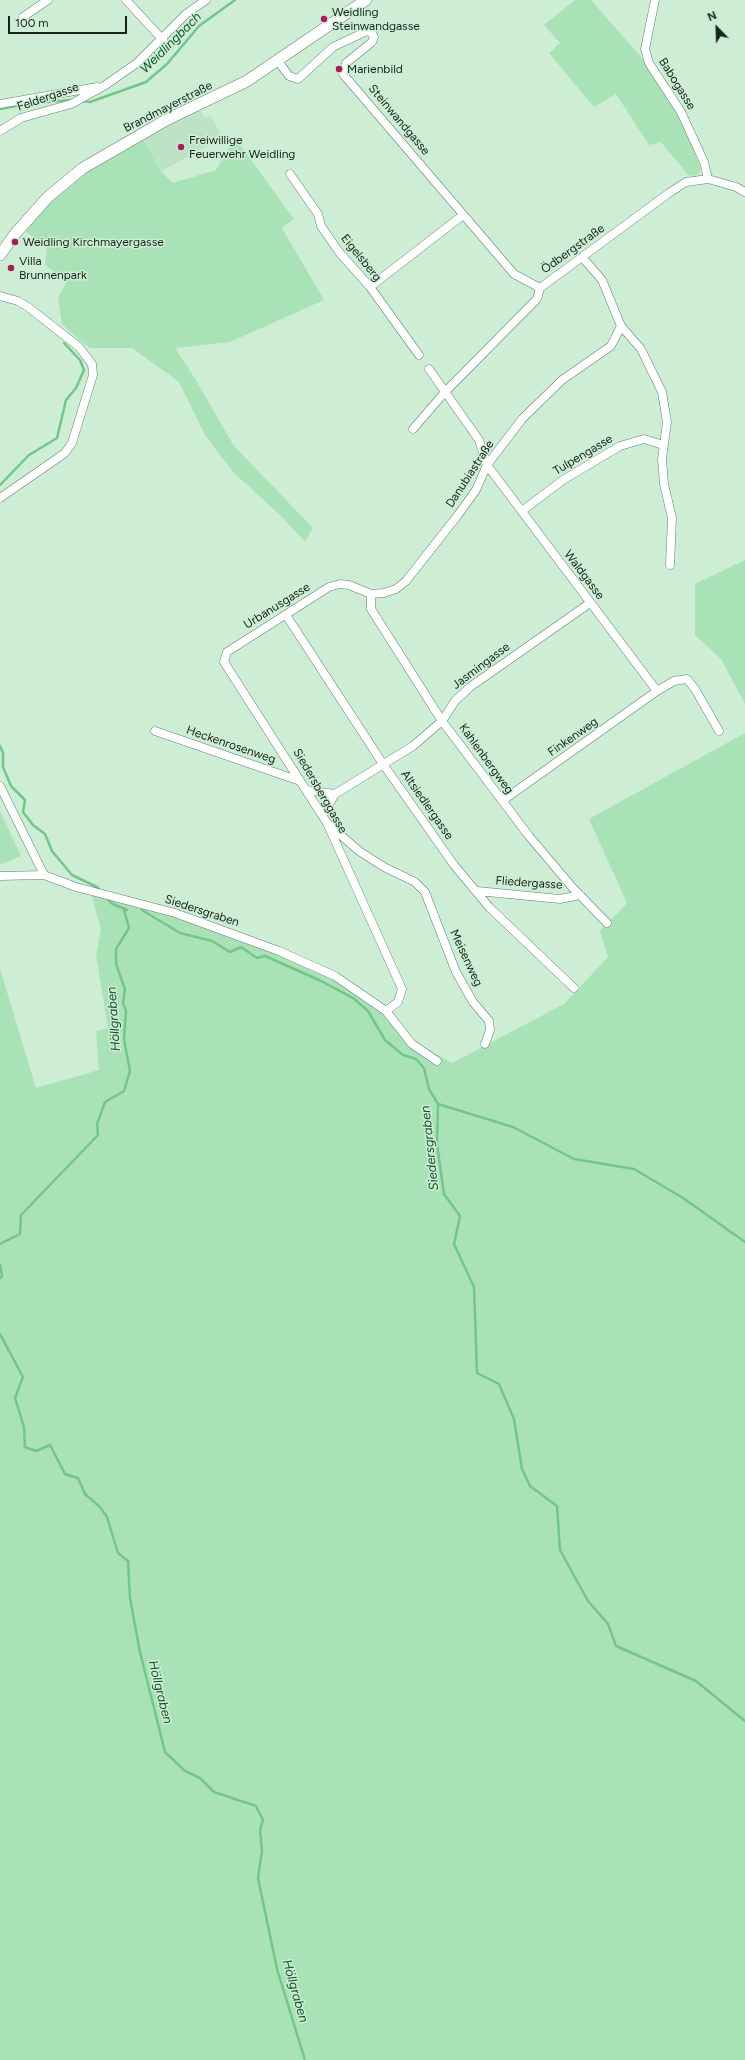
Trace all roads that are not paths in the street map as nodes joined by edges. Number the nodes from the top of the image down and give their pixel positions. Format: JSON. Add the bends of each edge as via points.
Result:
{"nodes":[{"id":1,"x":48,"y":0,"type":"edge"},
{"id":2,"x":126,"y":0,"type":"edge"},
{"id":3,"x":206,"y":0,"type":"edge"},
{"id":4,"x":366,"y":0,"type":"edge"},
{"id":5,"x":655,"y":0,"type":"edge"},
{"id":6,"x":23,"y":17,"type":"dead end"},
{"id":7,"x":163,"y":40,"type":"junction"},
{"id":8,"x":278,"y":61,"type":"junction"},
{"id":9,"x":104,"y":86,"type":"junction"},
{"id":10,"x":0,"y":104,"type":"edge"},
{"id":11,"x":0,"y":132,"type":"edge"},
{"id":12,"x":290,"y":174,"type":"dead end"},
{"id":13,"x":708,"y":178,"type":"junction"},
{"id":14,"x":745,"y":192,"type":"edge"},
{"id":15,"x":463,"y":215,"type":"junction"},
{"id":16,"x":0,"y":255,"type":"edge"},
{"id":17,"x":582,"y":257,"type":"junction"},
{"id":18,"x":370,"y":287,"type":"junction"},
{"id":19,"x":540,"y":288,"type":"junction"},
{"id":20,"x":0,"y":296,"type":"edge"},
{"id":21,"x":620,"y":326,"type":"junction"},
{"id":22,"x":419,"y":355,"type":"dead end"},
{"id":23,"x":429,"y":369,"type":"dead end"},
{"id":24,"x":445,"y":392,"type":"junction"},
{"id":25,"x":413,"y":429,"type":"dead end"},
{"id":26,"x":663,"y":445,"type":"junction"},
{"id":27,"x":487,"y":465,"type":"junction"},
{"id":28,"x":0,"y":498,"type":"edge"},
{"id":29,"x":522,"y":511,"type":"junction"},
{"id":30,"x":670,"y":565,"type":"dead end"},
{"id":31,"x":371,"y":594,"type":"junction"},
{"id":32,"x":590,"y":603,"type":"junction"},
{"id":33,"x":286,"y":615,"type":"junction"},
{"id":34,"x":227,"y":652,"type":"joint"},
{"id":35,"x":657,"y":691,"type":"junction"},
{"id":36,"x":442,"y":721,"type":"junction"},
{"id":37,"x":155,"y":730,"type":"dead end"},
{"id":38,"x":720,"y":731,"type":"dead end"},
{"id":39,"x":383,"y":764,"type":"junction"},
{"id":40,"x":300,"y":781,"type":"junction"},
{"id":41,"x":0,"y":786,"type":"edge"},
{"id":42,"x":306,"y":790,"type":"junction"},
{"id":43,"x":335,"y":794,"type":"junction"},
{"id":44,"x":502,"y":801,"type":"junction"},
{"id":45,"x":322,"y":815,"type":"junction"},
{"id":46,"x":327,"y":823,"type":"junction"},
{"id":47,"x":44,"y":875,"type":"junction"},
{"id":48,"x":0,"y":876,"type":"edge"},
{"id":49,"x":477,"y":891,"type":"junction"},
{"id":50,"x":580,"y":895,"type":"junction"},
{"id":51,"x":607,"y":923,"type":"dead end"},
{"id":52,"x":574,"y":988,"type":"dead end"},
{"id":53,"x":386,"y":1011,"type":"junction"},
{"id":54,"x":485,"y":1044,"type":"dead end"},
{"id":55,"x":438,"y":1061,"type":"dead end"}],
"edges":[{"from":1,"to":6,"type":"street"},
{"from":2,"to":7,"type":"street"},
{"from":3,"to":7,"type":"street","name":"Feldergasse","via":[[186,14]]},
{"from":4,"to":8,"type":"main road","name":"Brandmayerstraße"},
{"from":5,"to":13,"type":"street","name":"Babogasse","via":[[645,49],[649,63],[681,112],[704,162]]},
{"from":7,"to":9,"type":"street","name":"Feldergasse","via":[[137,63]]},
{"from":8,"to":15,"type":"street","name":"Steinwandgasse","via":[[289,76],[298,79],[332,47],[367,31],[372,33],[372,42],[346,63],[343,74]]},
{"from":8,"to":16,"type":"main road","name":"Brandmayerstraße","via":[[247,81],[168,119],[78,172],[38,207]]},
{"from":9,"to":10,"type":"street","name":"Feldergasse"},
{"from":9,"to":11,"type":"street","name":"Feldergasse","via":[[71,104],[21,118]]},
{"from":12,"to":18,"type":"street","name":"Eigelsberg","via":[[318,214],[321,226],[339,252]]},
{"from":13,"to":14,"type":"street","name":"Ödbergstraße"},
{"from":13,"to":17,"type":"street","name":"Ödbergstraße","via":[[686,182]]},
{"from":15,"to":18,"type":"street"},
{"from":15,"to":19,"type":"street","name":"Steinwandgasse","via":[[514,274]]},
{"from":17,"to":19,"type":"street","name":"Ödbergstraße"},
{"from":17,"to":21,"type":"street","via":[[602,280]]},
{"from":18,"to":22,"type":"street","name":"Eigelsberg"},
{"from":19,"to":24,"type":"street","name":"Ödbergstraße","via":[[537,299]]},
{"from":20,"to":28,"type":"street","via":[[28,307],[79,347],[92,364],[93,375],[72,443],[65,453]]},
{"from":21,"to":26,"type":"street","via":[[641,349],[662,392],[667,422]]},
{"from":21,"to":27,"type":"street","name":"Danubiastraße","via":[[611,346],[562,380],[522,419]]},
{"from":23,"to":24,"type":"street"},
{"from":24,"to":25,"type":"street","name":"Ödbergstraße"},
{"from":24,"to":27,"type":"street","name":"Waldgasse","via":[[479,440]]},
{"from":26,"to":29,"type":"street","name":"Tulpengasse","via":[[644,439],[620,446],[563,480]]},
{"from":26,"to":30,"type":"street","via":[[664,484],[672,518]]},
{"from":27,"to":29,"type":"street","name":"Waldgasse"},
{"from":27,"to":31,"type":"street","name":"Danubiastraße","via":[[471,496],[406,581],[396,589]]},
{"from":29,"to":32,"type":"street","name":"Waldgasse"},
{"from":31,"to":33,"type":"street","name":"Urbanusgasse","via":[[340,584],[329,587]]},
{"from":31,"to":36,"type":"street","name":"Kahlenbergweg","via":[[371,609]]},
{"from":32,"to":35,"type":"street","name":"Waldgasse"},
{"from":32,"to":36,"type":"street","name":"Jasmingasse","via":[[470,687],[455,701]]},
{"from":33,"to":34,"type":"street","name":"Urbanusgasse"},
{"from":33,"to":39,"type":"street","name":"Altsiedlergasse"},
{"from":34,"to":40,"type":"street","name":"Siedersberggasse","via":[[224,662]]},
{"from":35,"to":38,"type":"street","via":[[674,681],[687,679]]},
{"from":35,"to":44,"type":"street","name":"Finkenweg"},
{"from":36,"to":39,"type":"street","name":"Jasmingasse","via":[[413,746]]},
{"from":36,"to":44,"type":"street","name":"Kahlenbergweg"},
{"from":37,"to":40,"type":"street","name":"Heckenrosenweg"},
{"from":39,"to":43,"type":"street","name":"Jasmingasse"},
{"from":39,"to":49,"type":"street","name":"Altsiedlergasse","via":[[454,865]]},
{"from":40,"to":42,"type":"street","name":"Siedersberggasse"},
{"from":41,"to":47,"type":"street"},
{"from":42,"to":43,"type":"street"},
{"from":42,"to":45,"type":"street","name":"Siedersberggasse"},
{"from":43,"to":45,"type":"street","name":"Jasmingasse"},
{"from":44,"to":50,"type":"street","name":"Kahlenbergweg"},
{"from":45,"to":46,"type":"street","name":"Siedersberggasse"},
{"from":46,"to":53,"type":"street","name":"Siedersberggasse","via":[[402,989],[398,1002]]},
{"from":46,"to":54,"type":"street","name":"Meisenweg","via":[[359,851],[415,882],[425,892],[456,972],[473,1002],[489,1021],[490,1030]]},
{"from":47,"to":48,"type":"street","name":"Siedersgraben"},
{"from":47,"to":53,"type":"street","name":"Siedersgraben","via":[[108,896],[174,913],[279,951],[335,976]]},
{"from":49,"to":50,"type":"street","name":"Fliedergasse","via":[[560,899]]},
{"from":49,"to":52,"type":"street","name":"Altsiedlergasse","via":[[489,907]]},
{"from":50,"to":51,"type":"street","name":"Kahlenbergweg"},
{"from":53,"to":55,"type":"street","name":"Siedersgraben","via":[[412,1044]]}]}
